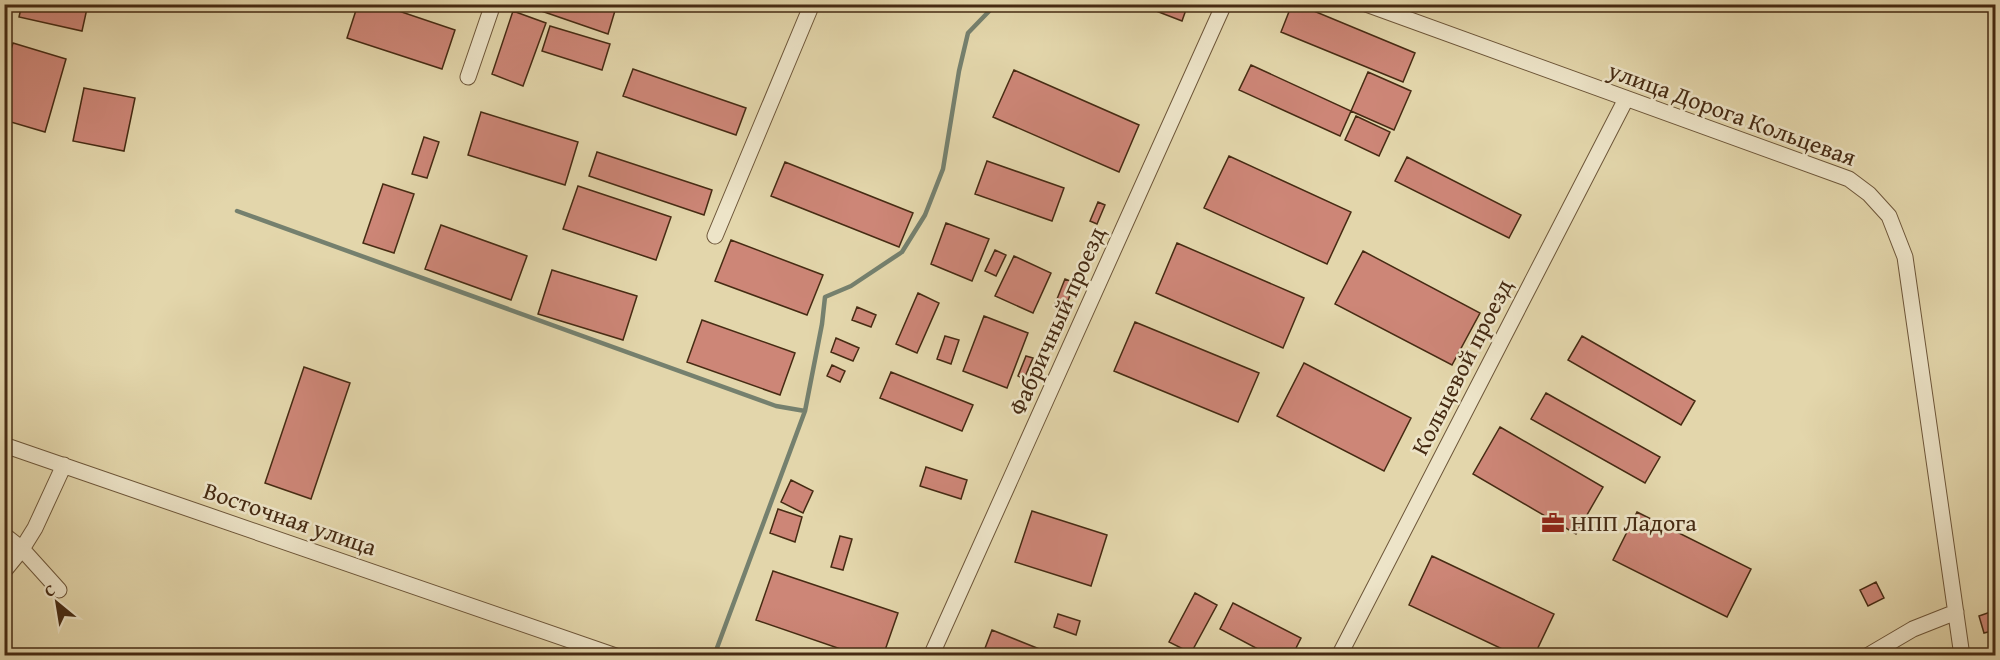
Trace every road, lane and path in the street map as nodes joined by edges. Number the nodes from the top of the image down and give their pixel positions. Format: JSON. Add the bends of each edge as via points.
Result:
{"nodes":[{"id":1,"x":492,"y":4,"type":"edge"},
{"id":2,"x":812,"y":4,"type":"edge"},
{"id":3,"x":1224,"y":4,"type":"edge"},
{"id":4,"x":1366,"y":4,"type":"edge"},
{"id":5,"x":468,"y":77,"type":"dead end"},
{"id":6,"x":1626,"y":99,"type":"junction"},
{"id":7,"x":715,"y":236,"type":"dead end"},
{"id":8,"x":4,"y":445,"type":"edge"},
{"id":9,"x":64,"y":465,"type":"junction"},
{"id":10,"x":4,"y":535,"type":"edge"},
{"id":11,"x":22,"y":549,"type":"junction"},
{"id":12,"x":4,"y":571,"type":"edge"},
{"id":13,"x":59,"y":590,"type":"dead end"},
{"id":14,"x":1956,"y":612,"type":"junction"},
{"id":15,"x":616,"y":656,"type":"edge"},
{"id":16,"x":931,"y":656,"type":"edge"},
{"id":17,"x":1339,"y":656,"type":"edge"},
{"id":18,"x":1867,"y":656,"type":"edge"},
{"id":19,"x":1962,"y":656,"type":"edge"}],
"edges":[{"from":1,"to":5,"type":"street"},
{"from":2,"to":7,"type":"street"},
{"from":3,"to":16,"type":"street","name":"Фабричный проезд"},
{"from":4,"to":6,"type":"street","name":"улица Дорога Кольцевая"},
{"from":6,"to":14,"type":"street","name":"улица Дорога Кольцевая","via":[[1849,179],[1888,216],[1905,256]]},
{"from":6,"to":17,"type":"street","name":"Кольцевой проезд"},
{"from":8,"to":9,"type":"street","name":"Восточная улица"},
{"from":9,"to":11,"type":"street"},
{"from":9,"to":15,"type":"street","name":"Восточная улица"},
{"from":10,"to":11,"type":"street"},
{"from":11,"to":12,"type":"street"},
{"from":11,"to":13,"type":"street"},
{"from":14,"to":18,"type":"street","via":[[1913,629]]},
{"from":14,"to":19,"type":"street","name":"улица Дорога Кольцевая"}]}
